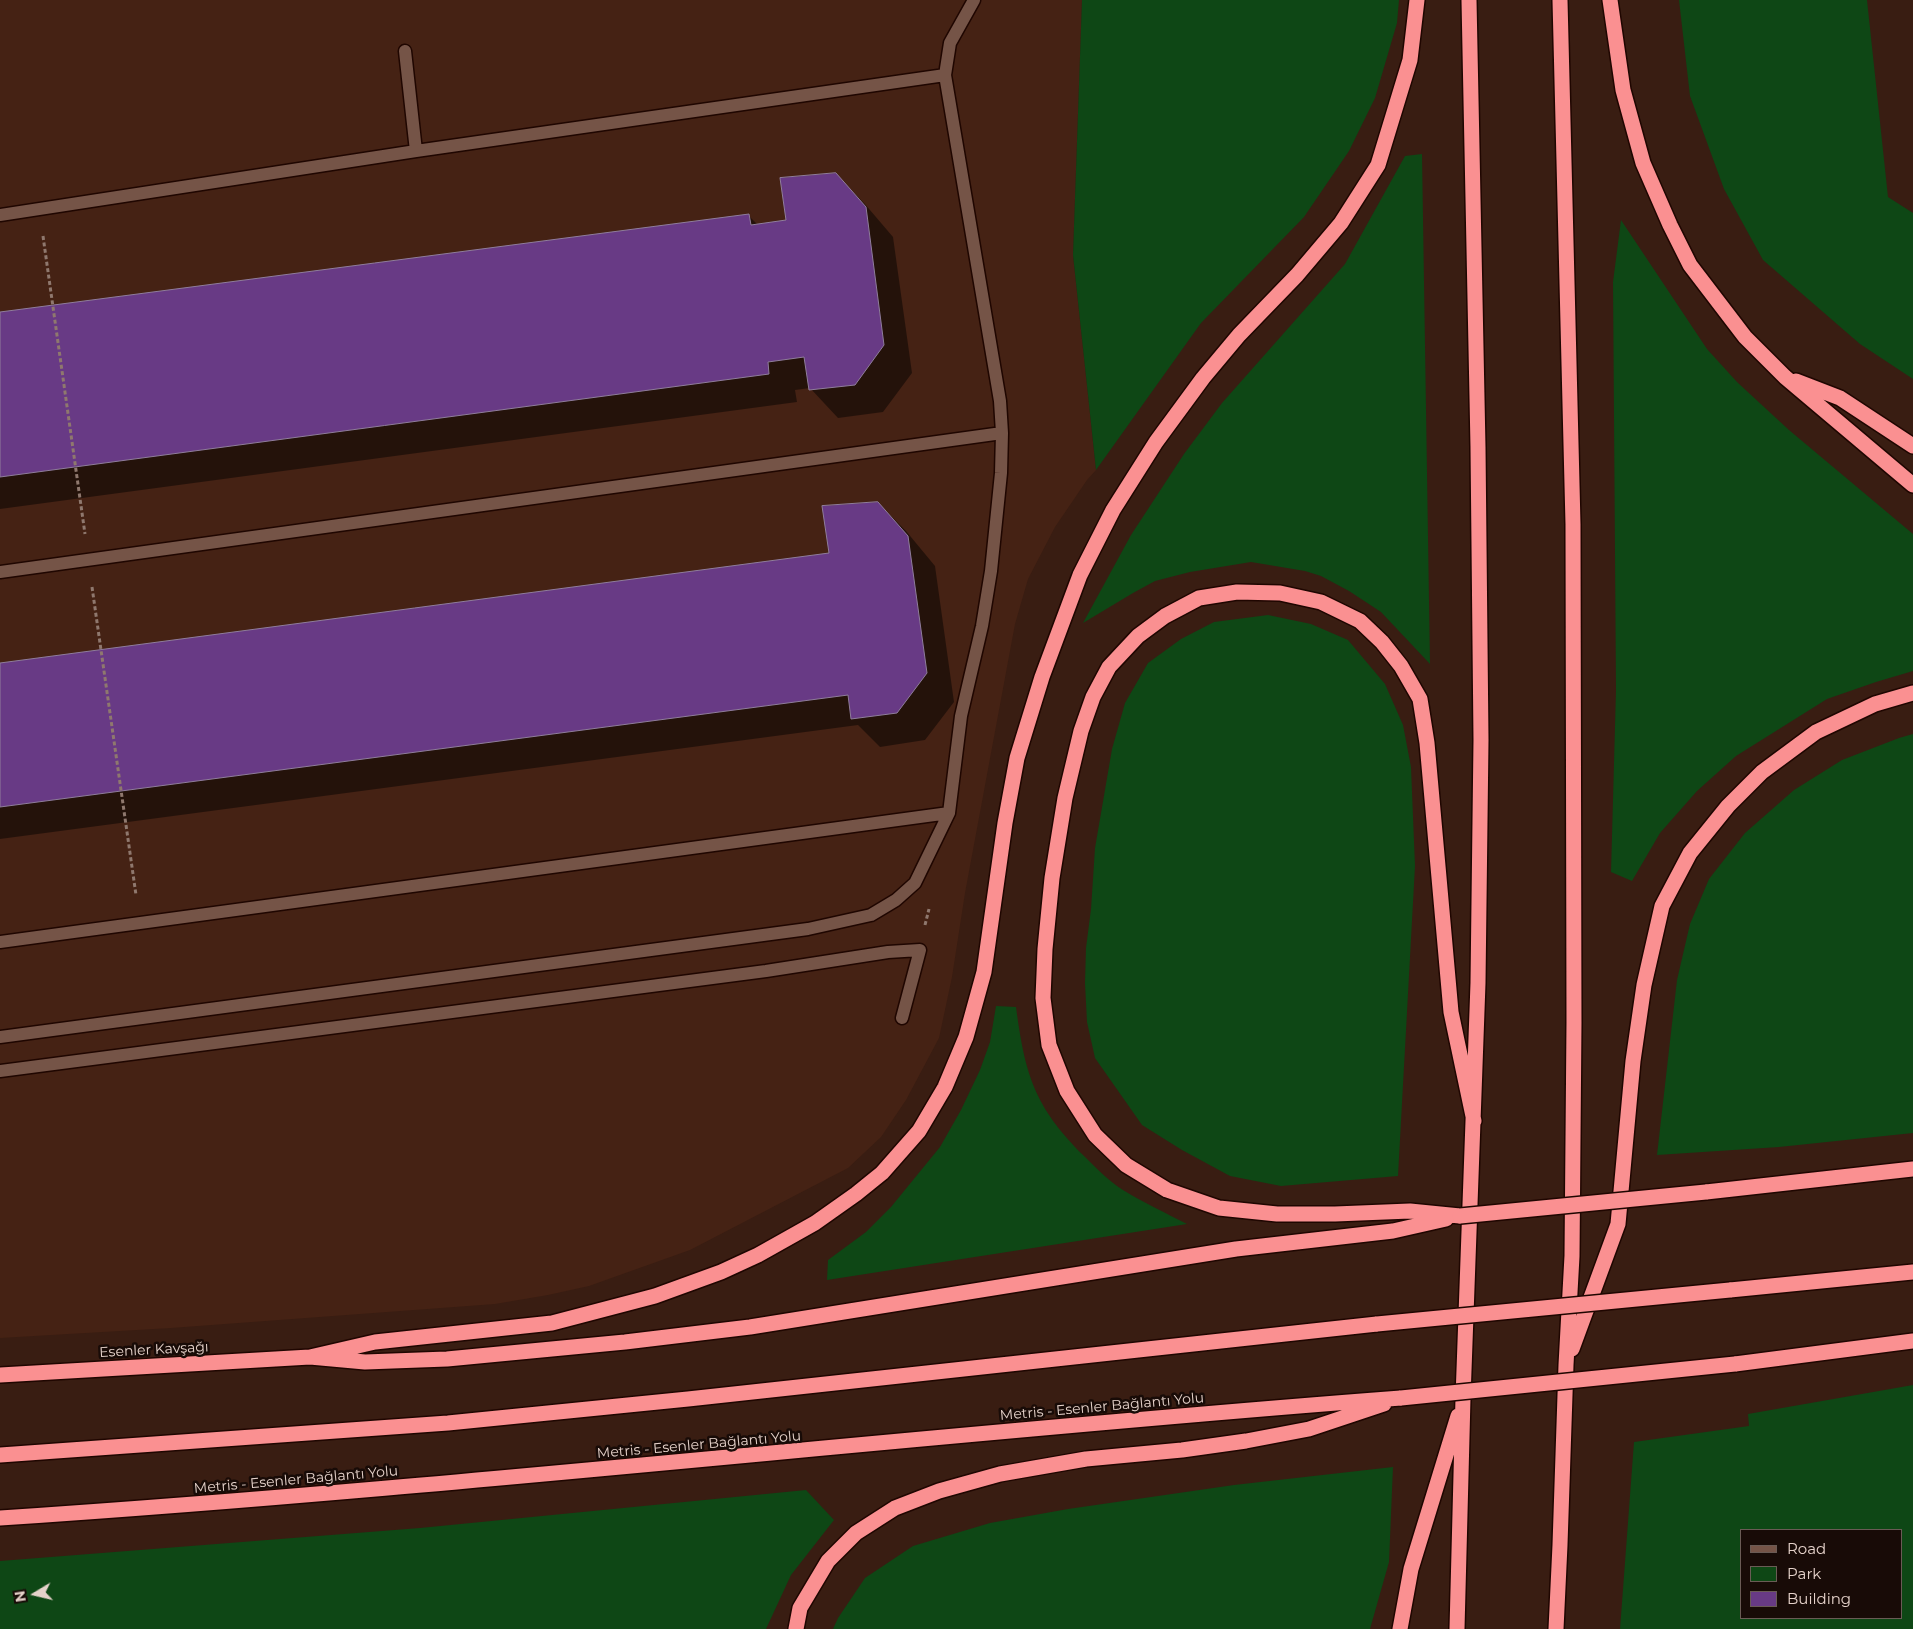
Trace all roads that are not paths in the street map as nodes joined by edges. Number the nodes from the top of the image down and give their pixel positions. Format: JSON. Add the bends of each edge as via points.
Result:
{"nodes":[{"id":1,"x":974,"y":0,"type":"edge"},
{"id":2,"x":1417,"y":0,"type":"edge"},
{"id":3,"x":1469,"y":0,"type":"edge"},
{"id":4,"x":1560,"y":0,"type":"edge"},
{"id":5,"x":1610,"y":0,"type":"edge"},
{"id":6,"x":405,"y":51,"type":"dead end"},
{"id":7,"x":945,"y":75,"type":"junction"},
{"id":8,"x":416,"y":151,"type":"junction"},
{"id":9,"x":0,"y":215,"type":"edge"},
{"id":10,"x":1785,"y":376,"type":"junction"},
{"id":11,"x":1002,"y":433,"type":"junction"},
{"id":12,"x":1913,"y":446,"type":"edge"},
{"id":13,"x":1913,"y":485,"type":"edge"},
{"id":14,"x":0,"y":572,"type":"edge"},
{"id":15,"x":1913,"y":693,"type":"edge"},
{"id":16,"x":949,"y":813,"type":"junction"},
{"id":17,"x":0,"y":942,"type":"edge"},
{"id":18,"x":902,"y":1018,"type":"dead end"},
{"id":19,"x":0,"y":1037,"type":"edge"},
{"id":20,"x":0,"y":1071,"type":"edge"},
{"id":21,"x":1474,"y":1121,"type":"junction"},
{"id":22,"x":1913,"y":1169,"type":"edge"},
{"id":23,"x":1460,"y":1216,"type":"junction"},
{"id":24,"x":1913,"y":1272,"type":"edge"},
{"id":25,"x":1913,"y":1341,"type":"edge"},
{"id":26,"x":310,"y":1357,"type":"junction"},
{"id":27,"x":1566,"y":1365,"type":"junction"},
{"id":28,"x":0,"y":1375,"type":"edge"},
{"id":29,"x":1401,"y":1398,"type":"junction"},
{"id":30,"x":1463,"y":1398,"type":"junction"},
{"id":31,"x":0,"y":1455,"type":"edge"},
{"id":32,"x":0,"y":1518,"type":"edge"},
{"id":33,"x":796,"y":1629,"type":"edge"},
{"id":34,"x":1400,"y":1629,"type":"edge"},
{"id":35,"x":1458,"y":1629,"type":"edge"},
{"id":36,"x":1556,"y":1629,"type":"edge"}],
"edges":[{"from":1,"to":7,"type":"lane","via":[[950,43]]},
{"from":2,"to":26,"type":"highway","via":[[1410,60],[1378,166],[1341,223],[1239,335],[1156,442],[1114,510],[1080,575],[1042,677],[1017,758],[984,972],[966,1037],[945,1088],[919,1131],[882,1173],[856,1194],[815,1223],[758,1256],[721,1272],[655,1296],[552,1323],[375,1342]]},
{"from":3,"to":21,"type":"highway","via":[[1481,730]]},
{"from":4,"to":27,"type":"highway","via":[[1573,534],[1572,1256]]},
{"from":5,"to":10,"type":"highway","via":[[1623,90],[1643,163],[1670,225],[1690,265],[1745,337]]},
{"from":6,"to":8,"type":"lane"},
{"from":7,"to":8,"type":"lane"},
{"from":7,"to":11,"type":"lane","via":[[1000,401]]},
{"from":8,"to":9,"type":"lane"},
{"from":10,"to":12,"type":"highway","via":[[1840,398]]},
{"from":10,"to":13,"type":"highway"},
{"from":11,"to":14,"type":"lane"},
{"from":11,"to":16,"type":"lane","via":[[991,571],[962,716]]},
{"from":15,"to":27,"type":"highway","via":[[1875,704],[1816,732],[1762,772],[1728,806],[1690,853],[1662,906],[1644,985],[1633,1062],[1618,1224]]},
{"from":16,"to":17,"type":"lane"},
{"from":16,"to":19,"type":"lane","via":[[915,882],[896,900],[871,915],[808,929],[710,943]]},
{"from":18,"to":20,"type":"lane","via":[[920,950]]},
{"from":21,"to":23,"type":"highway","via":[[1452,1012],[1427,743],[1420,700],[1401,666],[1360,621],[1321,602],[1280,593],[1237,592],[1199,598],[1165,616],[1138,636],[1109,667],[1081,730],[1065,798],[1052,878],[1043,998],[1049,1045],[1067,1091],[1095,1135],[1126,1165],[1167,1190],[1219,1208],[1277,1214],[1410,1211]]},
{"from":21,"to":30,"type":"highway"},
{"from":22,"to":23,"type":"highway","bridge":true},
{"from":23,"to":26,"type":"highway","via":[[1393,1231],[1141,1263],[750,1327],[447,1358],[365,1362]]},
{"from":24,"to":31,"type":"highway","bridge":true,"via":[[1377,1324],[457,1422]]},
{"from":25,"to":29,"type":"highway","bridge":true,"via":[[1735,1364]]},
{"from":26,"to":28,"type":"highway","name":"Esenler Kavşağı"},
{"from":27,"to":36,"type":"highway"},
{"from":29,"to":32,"type":"highway","name":"Metris - Esenler Bağlantı Yolu","via":[[506,1479]]},
{"from":29,"to":33,"type":"highway","via":[[1310,1429],[1182,1450],[1086,1458],[1000,1474],[939,1491],[895,1508],[856,1533],[828,1561],[800,1608]]},
{"from":30,"to":34,"type":"highway","via":[[1411,1570]]},
{"from":30,"to":35,"type":"highway"}]}
